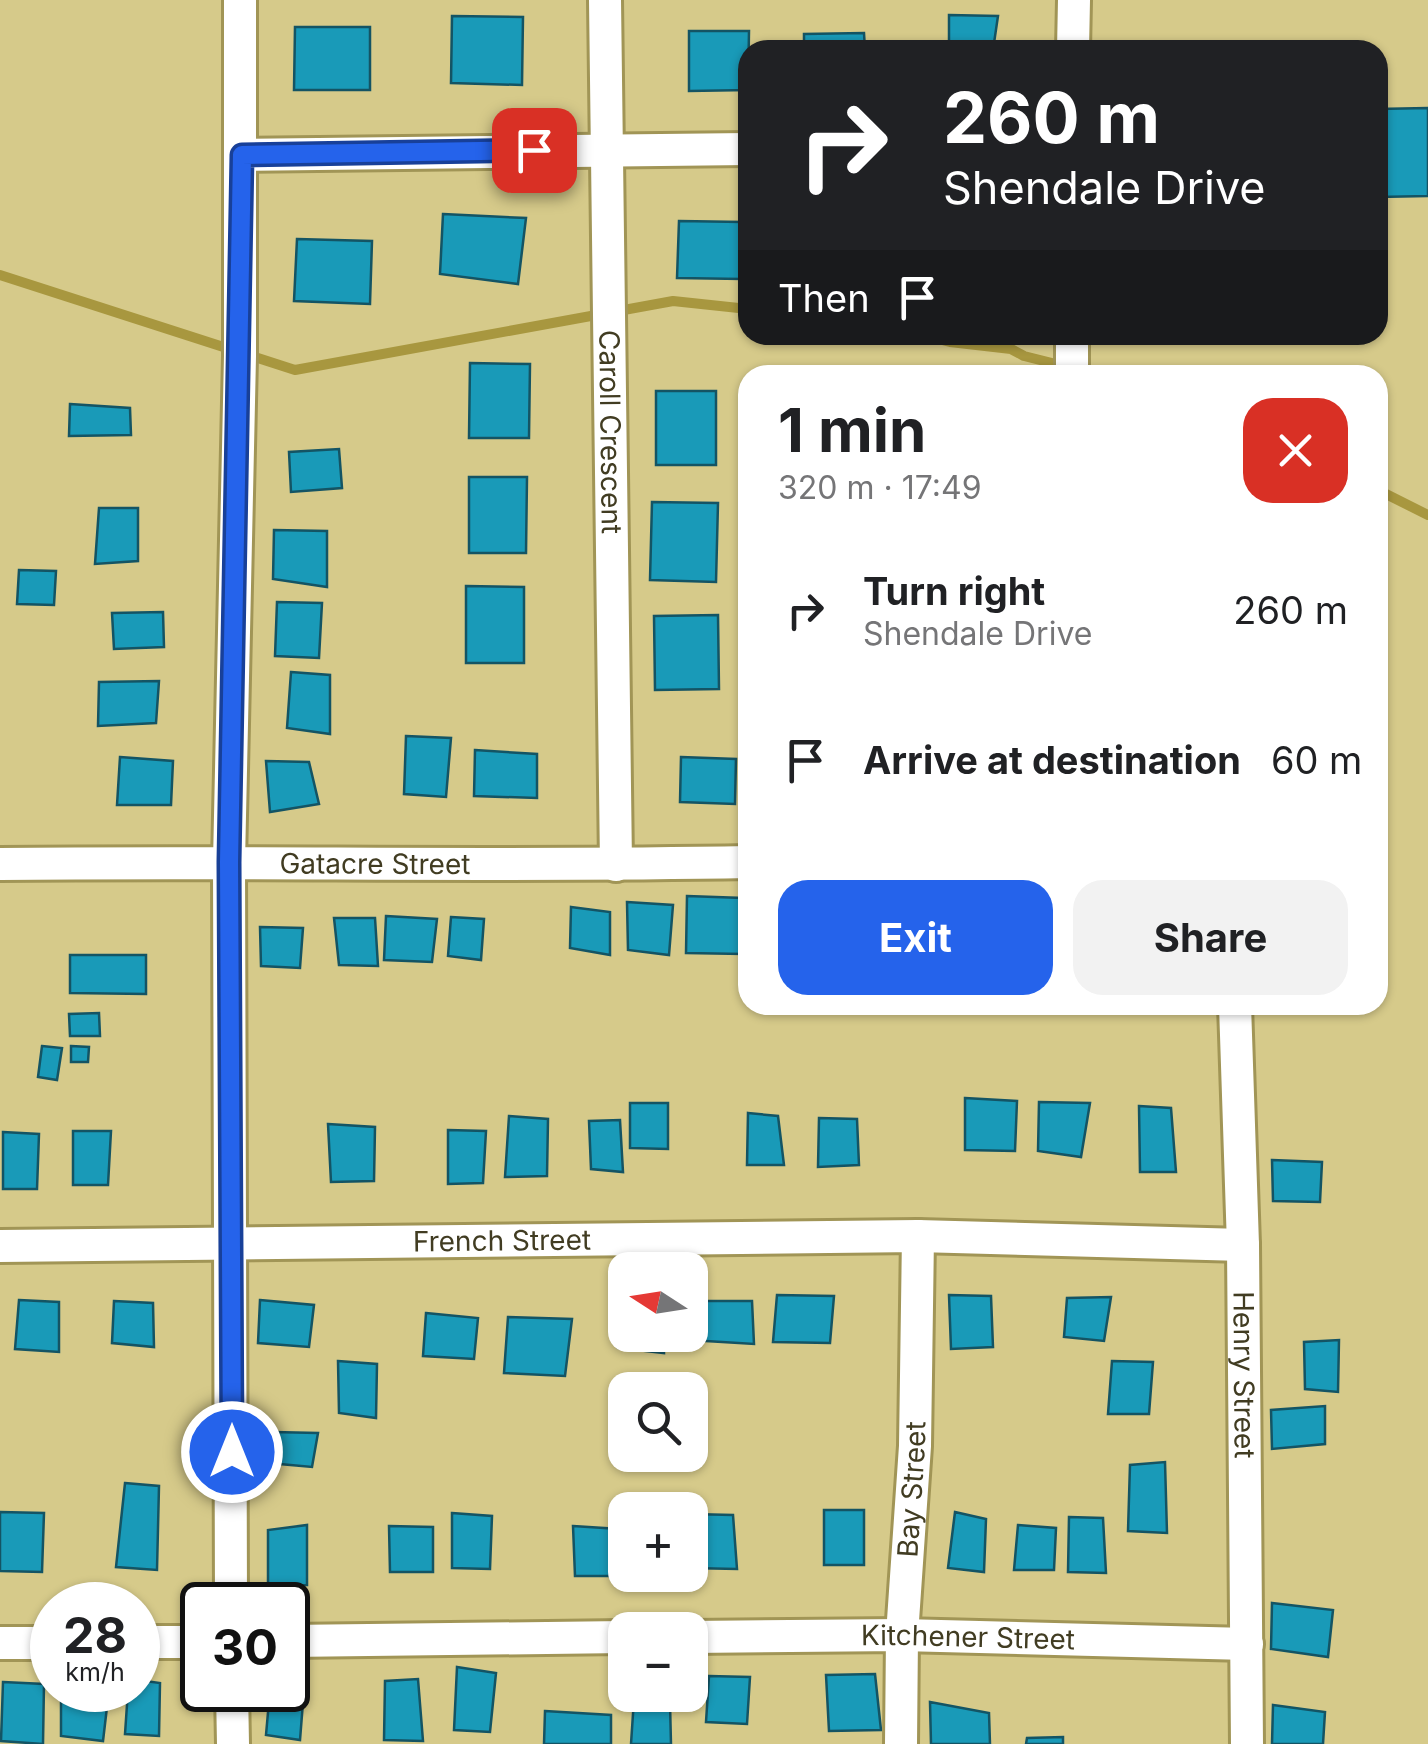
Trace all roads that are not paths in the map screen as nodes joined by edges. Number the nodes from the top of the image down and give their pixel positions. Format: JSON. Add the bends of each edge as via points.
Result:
{"nodes":[{"id":1,"x":240,"y":0,"type":"edge"},
{"id":2,"x":605,"y":0,"type":"edge"},
{"id":3,"x":1074,"y":0,"type":"edge"},
{"id":4,"x":1073,"y":40,"type":"edge"},
{"id":5,"x":605,"y":148,"type":"junction"},
{"id":6,"x":738,"y":149,"type":"edge"},
{"id":7,"x":242,"y":155,"type":"junction"},
{"id":8,"x":229,"y":862,"type":"junction"},
{"id":9,"x":738,"y":862,"type":"edge"},
{"id":10,"x":0,"y":864,"type":"edge"},
{"id":11,"x":616,"y":865,"type":"junction"},
{"id":12,"x":1234,"y":1015,"type":"edge"},
{"id":13,"x":918,"y":1236,"type":"junction"},
{"id":14,"x":232,"y":1244,"type":"junction"},
{"id":15,"x":1242,"y":1245,"type":"junction"},
{"id":16,"x":0,"y":1246,"type":"edge"},
{"id":17,"x":231,"y":1582,"type":"edge"},
{"id":18,"x":902,"y":1635,"type":"junction"},
{"id":19,"x":708,"y":1637,"type":"edge"},
{"id":20,"x":608,"y":1638,"type":"edge"},
{"id":21,"x":310,"y":1641,"type":"edge"},
{"id":22,"x":0,"y":1643,"type":"edge"},
{"id":23,"x":30,"y":1643,"type":"edge"},
{"id":24,"x":1246,"y":1644,"type":"junction"},
{"id":25,"x":232,"y":1712,"type":"edge"},
{"id":26,"x":232,"y":1744,"type":"edge"},
{"id":27,"x":901,"y":1744,"type":"edge"},
{"id":28,"x":1247,"y":1744,"type":"edge"}],
"edges":[{"from":1,"to":7,"type":"street"},
{"from":2,"to":5,"type":"street","name":"Caroll Crescent"},
{"from":3,"to":4,"type":"street"},
{"from":5,"to":6,"type":"street"},
{"from":5,"to":7,"type":"street"},
{"from":5,"to":11,"type":"street","name":"Caroll Crescent"},
{"from":7,"to":8,"type":"street"},
{"from":8,"to":10,"type":"street","name":"Gatacre Street"},
{"from":8,"to":11,"type":"street","name":"Gatacre Street"},
{"from":8,"to":14,"type":"street"},
{"from":9,"to":11,"type":"street","name":"Gatacre Street"},
{"from":12,"to":15,"type":"street","name":"Henry Street"},
{"from":13,"to":14,"type":"street","name":"French Street"},
{"from":13,"to":15,"type":"street","name":"French Street"},
{"from":13,"to":18,"type":"street","name":"Bay Street","via":[[915,1446]]},
{"from":14,"to":16,"type":"street","name":"French Street"},
{"from":14,"to":17,"type":"street"},
{"from":15,"to":24,"type":"street","name":"Henry Street"},
{"from":18,"to":19,"type":"street","name":"Kitchener Street"},
{"from":18,"to":24,"type":"street","name":"Kitchener Street"},
{"from":18,"to":27,"type":"street","name":"Bay Street"},
{"from":20,"to":21,"type":"street"},
{"from":22,"to":23,"type":"street"},
{"from":24,"to":28,"type":"street","name":"Henry Street"},
{"from":25,"to":26,"type":"street"}]}
